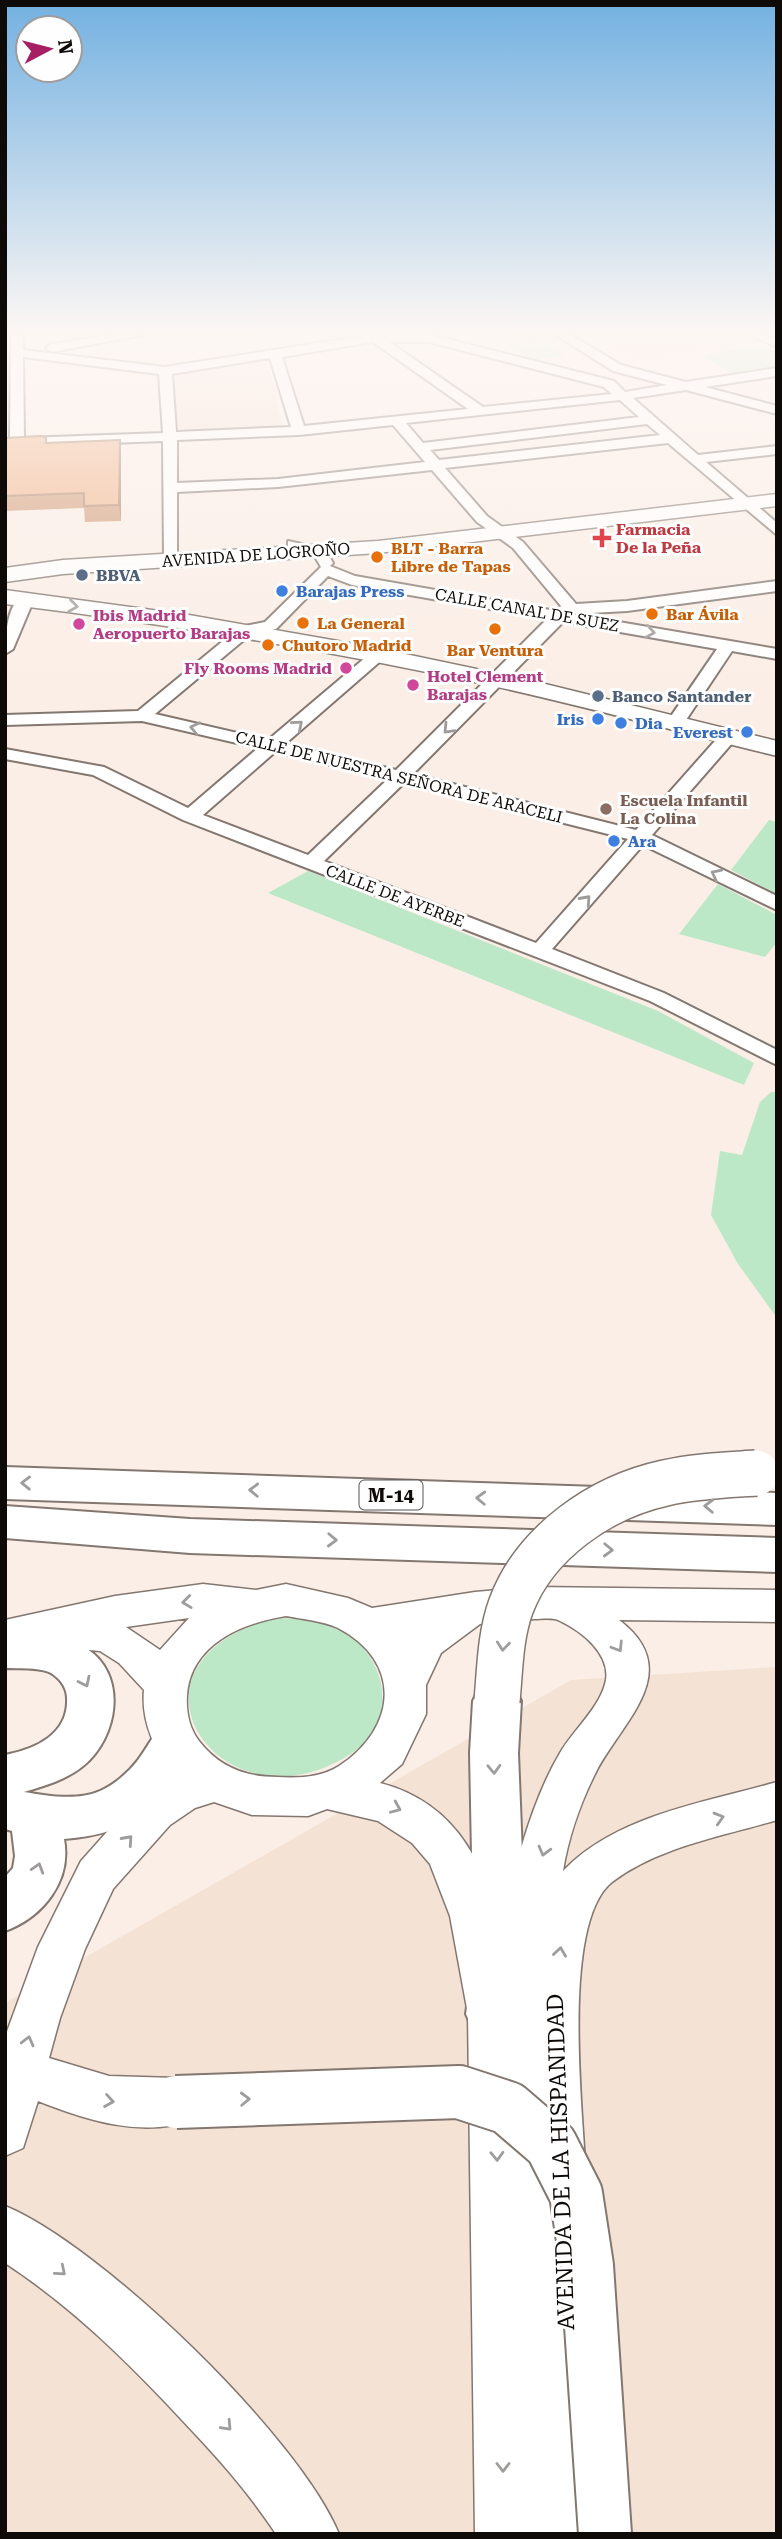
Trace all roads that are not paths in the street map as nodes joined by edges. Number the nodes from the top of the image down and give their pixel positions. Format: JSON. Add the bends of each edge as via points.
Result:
{"nodes":[{"id":1,"x":170,"y":453,"type":"edge"},
{"id":2,"x":426,"y":453,"type":"edge"},
{"id":3,"x":541,"y":453,"type":"edge"},
{"id":4,"x":690,"y":453,"type":"edge"},
{"id":5,"x":746,"y":453,"type":"edge"},
{"id":6,"x":696,"y":459,"type":"junction"},
{"id":7,"x":436,"y":466,"type":"junction"},
{"id":8,"x":170,"y":488,"type":"junction"},
{"id":9,"x":777,"y":491,"type":"edge"},
{"id":10,"x":743,"y":499,"type":"junction"},
{"id":11,"x":777,"y":500,"type":"edge"},
{"id":12,"x":500,"y":530,"type":"junction"},
{"id":13,"x":777,"y":531,"type":"edge"},
{"id":14,"x":293,"y":544,"type":"junction"},
{"id":15,"x":169,"y":553,"type":"junction"},
{"id":16,"x":323,"y":561,"type":"junction"},
{"id":17,"x":5,"y":562,"type":"edge"},
{"id":18,"x":5,"y":575,"type":"edge"},
{"id":19,"x":777,"y":586,"type":"edge"},
{"id":20,"x":16,"y":598,"type":"edge"},
{"id":21,"x":627,"y":606,"type":"junction"},
{"id":22,"x":564,"y":612,"type":"junction"},
{"id":23,"x":622,"y":627,"type":"junction"},
{"id":24,"x":246,"y":630,"type":"junction"},
{"id":25,"x":278,"y":632,"type":"junction"},
{"id":26,"x":728,"y":645,"type":"junction"},
{"id":27,"x":5,"y":649,"type":"edge"},
{"id":28,"x":777,"y":653,"type":"edge"},
{"id":29,"x":378,"y":655,"type":"junction"},
{"id":30,"x":494,"y":679,"type":"junction"},
{"id":31,"x":142,"y":716,"type":"junction"},
{"id":32,"x":5,"y":720,"type":"edge"},
{"id":33,"x":674,"y":724,"type":"junction"},
{"id":34,"x":728,"y":737,"type":"junction"},
{"id":35,"x":274,"y":746,"type":"junction"},
{"id":36,"x":777,"y":749,"type":"edge"},
{"id":37,"x":5,"y":754,"type":"edge"},
{"id":38,"x":401,"y":776,"type":"junction"},
{"id":39,"x":190,"y":816,"type":"junction"},
{"id":40,"x":642,"y":837,"type":"junction"},
{"id":41,"x":309,"y":863,"type":"junction"},
{"id":42,"x":777,"y":904,"type":"edge"},
{"id":43,"x":540,"y":951,"type":"junction"},
{"id":44,"x":775,"y":1054,"type":"edge"},
{"id":45,"x":5,"y":1483,"type":"edge"},
{"id":46,"x":770,"y":1485,"type":"edge"},
{"id":47,"x":5,"y":1521,"type":"edge"},
{"id":48,"x":190,"y":1536,"type":"junction"},
{"id":49,"x":5,"y":1543,"type":"edge"},
{"id":50,"x":777,"y":1555,"type":"edge"},
{"id":51,"x":567,"y":1602,"type":"junction"},
{"id":52,"x":255,"y":1605,"type":"junction"},
{"id":53,"x":777,"y":1606,"type":"edge"},
{"id":54,"x":475,"y":1608,"type":"junction"},
{"id":55,"x":370,"y":1625,"type":"junction"},
{"id":56,"x":14,"y":1640,"type":"edge"},
{"id":57,"x":407,"y":1681,"type":"junction"},
{"id":58,"x":165,"y":1685,"type":"junction"},
{"id":59,"x":174,"y":1744,"type":"junction"},
{"id":60,"x":215,"y":1783,"type":"junction"},
{"id":61,"x":330,"y":1791,"type":"junction"},
{"id":62,"x":14,"y":1800,"type":"edge"},
{"id":63,"x":777,"y":1801,"type":"edge"},
{"id":64,"x":5,"y":1908,"type":"edge"},
{"id":65,"x":493,"y":2014,"type":"junction"},
{"id":66,"x":45,"y":2080,"type":"dead end"},
{"id":67,"x":5,"y":2131,"type":"edge"},
{"id":68,"x":5,"y":2232,"type":"edge"},
{"id":69,"x":310,"y":2534,"type":"edge"},
{"id":70,"x":503,"y":2534,"type":"edge"},
{"id":71,"x":545,"y":2534,"type":"edge"},
{"id":72,"x":576,"y":2534,"type":"edge"},
{"id":73,"x":605,"y":2534,"type":"edge"}],
"edges":[{"from":1,"to":8,"type":"street"},
{"from":2,"to":7,"type":"street"},
{"from":3,"to":7,"type":"street"},
{"from":4,"to":6,"type":"street"},
{"from":5,"to":6,"type":"street"},
{"from":6,"to":10,"type":"street"},
{"from":7,"to":8,"type":"street","via":[[278,484]]},
{"from":7,"to":12,"type":"street","via":[[482,519]]},
{"from":8,"to":15,"type":"street"},
{"from":9,"to":10,"type":"street","name":"AVENIDA DE LOGROÑO"},
{"from":10,"to":11,"type":"street","name":"AVENIDA DE LOGROÑO"},
{"from":10,"to":12,"type":"street","name":"AVENIDA DE LOGROÑO"},
{"from":10,"to":13,"type":"street"},
{"from":12,"to":14,"type":"street","name":"AVENIDA DE LOGROÑO"},
{"from":12,"to":16,"type":"street","name":"AVENIDA DE LOGROÑO"},
{"from":12,"to":22,"type":"street"},
{"from":14,"to":15,"type":"street","name":"AVENIDA DE LOGROÑO"},
{"from":14,"to":16,"type":"street","name":"CALLE CANAL DE SUEZ"},
{"from":15,"to":17,"type":"street","name":"AVENIDA DE LOGROÑO"},
{"from":16,"to":18,"type":"street","name":"AVENIDA DE LOGROÑO","via":[[63,567]]},
{"from":16,"to":22,"type":"street","name":"CALLE CANAL DE SUEZ","via":[[352,580]]},
{"from":16,"to":25,"type":"street"},
{"from":19,"to":21,"type":"street"},
{"from":20,"to":24,"type":"street","one_way":true},
{"from":20,"to":27,"type":"street"},
{"from":21,"to":22,"type":"street"},
{"from":21,"to":23,"type":"street","via":[[615,610],[612,620]]},
{"from":22,"to":23,"type":"street","name":"CALLE CANAL DE SUEZ"},
{"from":22,"to":30,"type":"street"},
{"from":23,"to":26,"type":"street","name":"CALLE CANAL DE SUEZ","one_way":true},
{"from":24,"to":25,"type":"street"},
{"from":24,"to":31,"type":"street"},
{"from":25,"to":29,"type":"street"},
{"from":26,"to":28,"type":"street","name":"CALLE CANAL DE SUEZ"},
{"from":26,"to":33,"type":"street"},
{"from":29,"to":30,"type":"street"},
{"from":35,"to":29,"type":"street","one_way":true},
{"from":30,"to":33,"type":"street"},
{"from":30,"to":38,"type":"street","one_way":true},
{"from":31,"to":32,"type":"street","name":"CALLE DE NUESTRA SEÑORA DE ARACELI"},
{"from":35,"to":31,"type":"street","name":"CALLE DE NUESTRA SEÑORA DE ARACELI","one_way":true},
{"from":33,"to":34,"type":"street"},
{"from":34,"to":36,"type":"street"},
{"from":34,"to":40,"type":"street"},
{"from":35,"to":38,"type":"street","name":"CALLE DE NUESTRA SEÑORA DE ARACELI"},
{"from":35,"to":39,"type":"street"},
{"from":37,"to":39,"type":"street","name":"CALLE DE AYERBE","via":[[98,771]]},
{"from":38,"to":40,"type":"street","name":"CALLE DE NUESTRA SEÑORA DE ARACELI"},
{"from":38,"to":41,"type":"street"},
{"from":39,"to":41,"type":"street","name":"CALLE DE AYERBE"},
{"from":42,"to":40,"type":"street","name":"CALLE DE NUESTRA SEÑORA DE ARACELI","one_way":true},
{"from":43,"to":40,"type":"street","one_way":true},
{"from":41,"to":43,"type":"street","name":"CALLE DE AYERBE"},
{"from":43,"to":44,"type":"street","name":"CALLE DE AYERBE","via":[[657,997]]},
{"from":46,"to":45,"type":"highway","number":"M-14","one_way":true},
{"from":46,"to":65,"type":"highway","one_way":true,"bridge":true,"via":[[655,1485],[589,1514],[556,1540],[516,1595],[504,1630],[494,1753],[500,1956]]},
{"from":47,"to":48,"type":"highway"},
{"from":48,"to":49,"type":"highway"},
{"from":48,"to":50,"type":"highway","one_way":true},
{"from":51,"to":53,"type":"street"},
{"from":51,"to":54,"type":"street"},
{"from":51,"to":71,"type":"street","one_way":true,"via":[[618,1642],[627,1662],[627,1680],[621,1700],[576,1765],[548,1837],[528,1941],[527,2054]]},
{"from":52,"to":55,"type":"street","via":[[316,1603]]},
{"from":52,"to":56,"type":"street","one_way":true,"via":[[203,1600],[115,1612]]},
{"from":52,"to":58,"type":"street","via":[[223,1616],[196,1634],[177,1658]]},
{"from":54,"to":55,"type":"street"},
{"from":54,"to":57,"type":"street","via":[[424,1642]]},
{"from":55,"to":57,"type":"street","via":[[394,1650]]},
{"from":56,"to":58,"type":"street","via":[[96,1632],[127,1644]]},
{"from":56,"to":62,"type":"highway","one_way":true,"via":[[69,1661],[83,1674],[91,1694],[91,1716],[84,1736]]},
{"from":57,"to":61,"type":"street","via":[[407,1713],[393,1745],[366,1772]]},
{"from":58,"to":59,"type":"street","via":[[164,1715]]},
{"from":59,"to":60,"type":"street"},
{"from":59,"to":62,"type":"highway","via":[[152,1779],[134,1797],[97,1815],[71,1819]]},
{"from":60,"to":61,"type":"street","via":[[251,1796],[290,1799]]},
{"from":67,"to":60,"type":"street","one_way":true,"via":[[34,2018],[97,1875],[154,1811],[180,1794]]},
{"from":61,"to":65,"type":"street","one_way":true,"via":[[405,1812],[449,1853],[474,1916]]},
{"from":64,"to":62,"type":"highway","one_way":true,"via":[[21,1898],[34,1880],[41,1857],[41,1838]]},
{"from":72,"to":63,"type":"street","name":"AVENIDA DE LA HISPANIDAD","one_way":true,"via":[[553,2007],[562,1940],[576,1889],[596,1868],[650,1839]]},
{"from":65,"to":70,"type":"street","one_way":true},
{"from":66,"to":73,"type":"street","one_way":true,"bridge":true,"via":[[121,2103],[460,2092],[508,2108],[551,2146],[576,2194],[587,2266]]},
{"from":68,"to":69,"type":"street","one_way":true,"via":[[47,2259],[149,2344],[268,2470]]}]}
